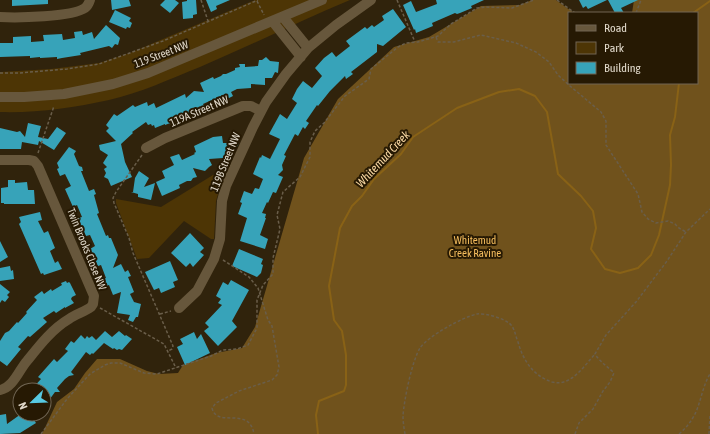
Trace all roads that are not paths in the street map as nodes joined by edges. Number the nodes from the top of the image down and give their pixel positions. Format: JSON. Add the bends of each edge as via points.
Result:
{"nodes":[{"id":1,"x":322,"y":0,"type":"edge"},
{"id":2,"x":371,"y":0,"type":"edge"},
{"id":3,"x":88,"y":3,"type":"edge"},
{"id":4,"x":0,"y":17,"type":"edge"},
{"id":5,"x":283,"y":17,"type":"junction"},
{"id":6,"x":273,"y":22,"type":"junction"},
{"id":7,"x":308,"y":48,"type":"junction"},
{"id":8,"x":300,"y":57,"type":"junction"},
{"id":9,"x":0,"y":97,"type":"edge"},
{"id":10,"x":261,"y":111,"type":"junction"},
{"id":11,"x":146,"y":148,"type":"road end"},
{"id":12,"x":0,"y":160,"type":"edge"},
{"id":13,"x":179,"y":308,"type":"road end"},
{"id":14,"x":0,"y":390,"type":"edge"}],
"edges":[{"from":1,"to":5,"type":"street","name":"119 Street NW"},
{"from":2,"to":7,"type":"street"},
{"from":3,"to":4,"type":"street","via":[[78,11],[47,16]]},
{"from":5,"to":6,"type":"street","name":"119 Street NW"},
{"from":5,"to":7,"type":"street"},
{"from":6,"to":8,"type":"street"},
{"from":6,"to":9,"type":"street","name":"119 Street NW","via":[[148,73],[113,84],[64,94]]},
{"from":7,"to":8,"type":"street"},
{"from":8,"to":10,"type":"street"},
{"from":10,"to":11,"type":"street","name":"119A Street NW","via":[[251,106],[243,106]]},
{"from":10,"to":13,"type":"street","name":"119B Street NW","via":[[226,186],[217,253],[197,291]]},
{"from":12,"to":14,"type":"street","name":"Twin Brooks Close NW","via":[[34,161],[38,166],[94,296],[93,304],[55,330],[7,388]]}]}
